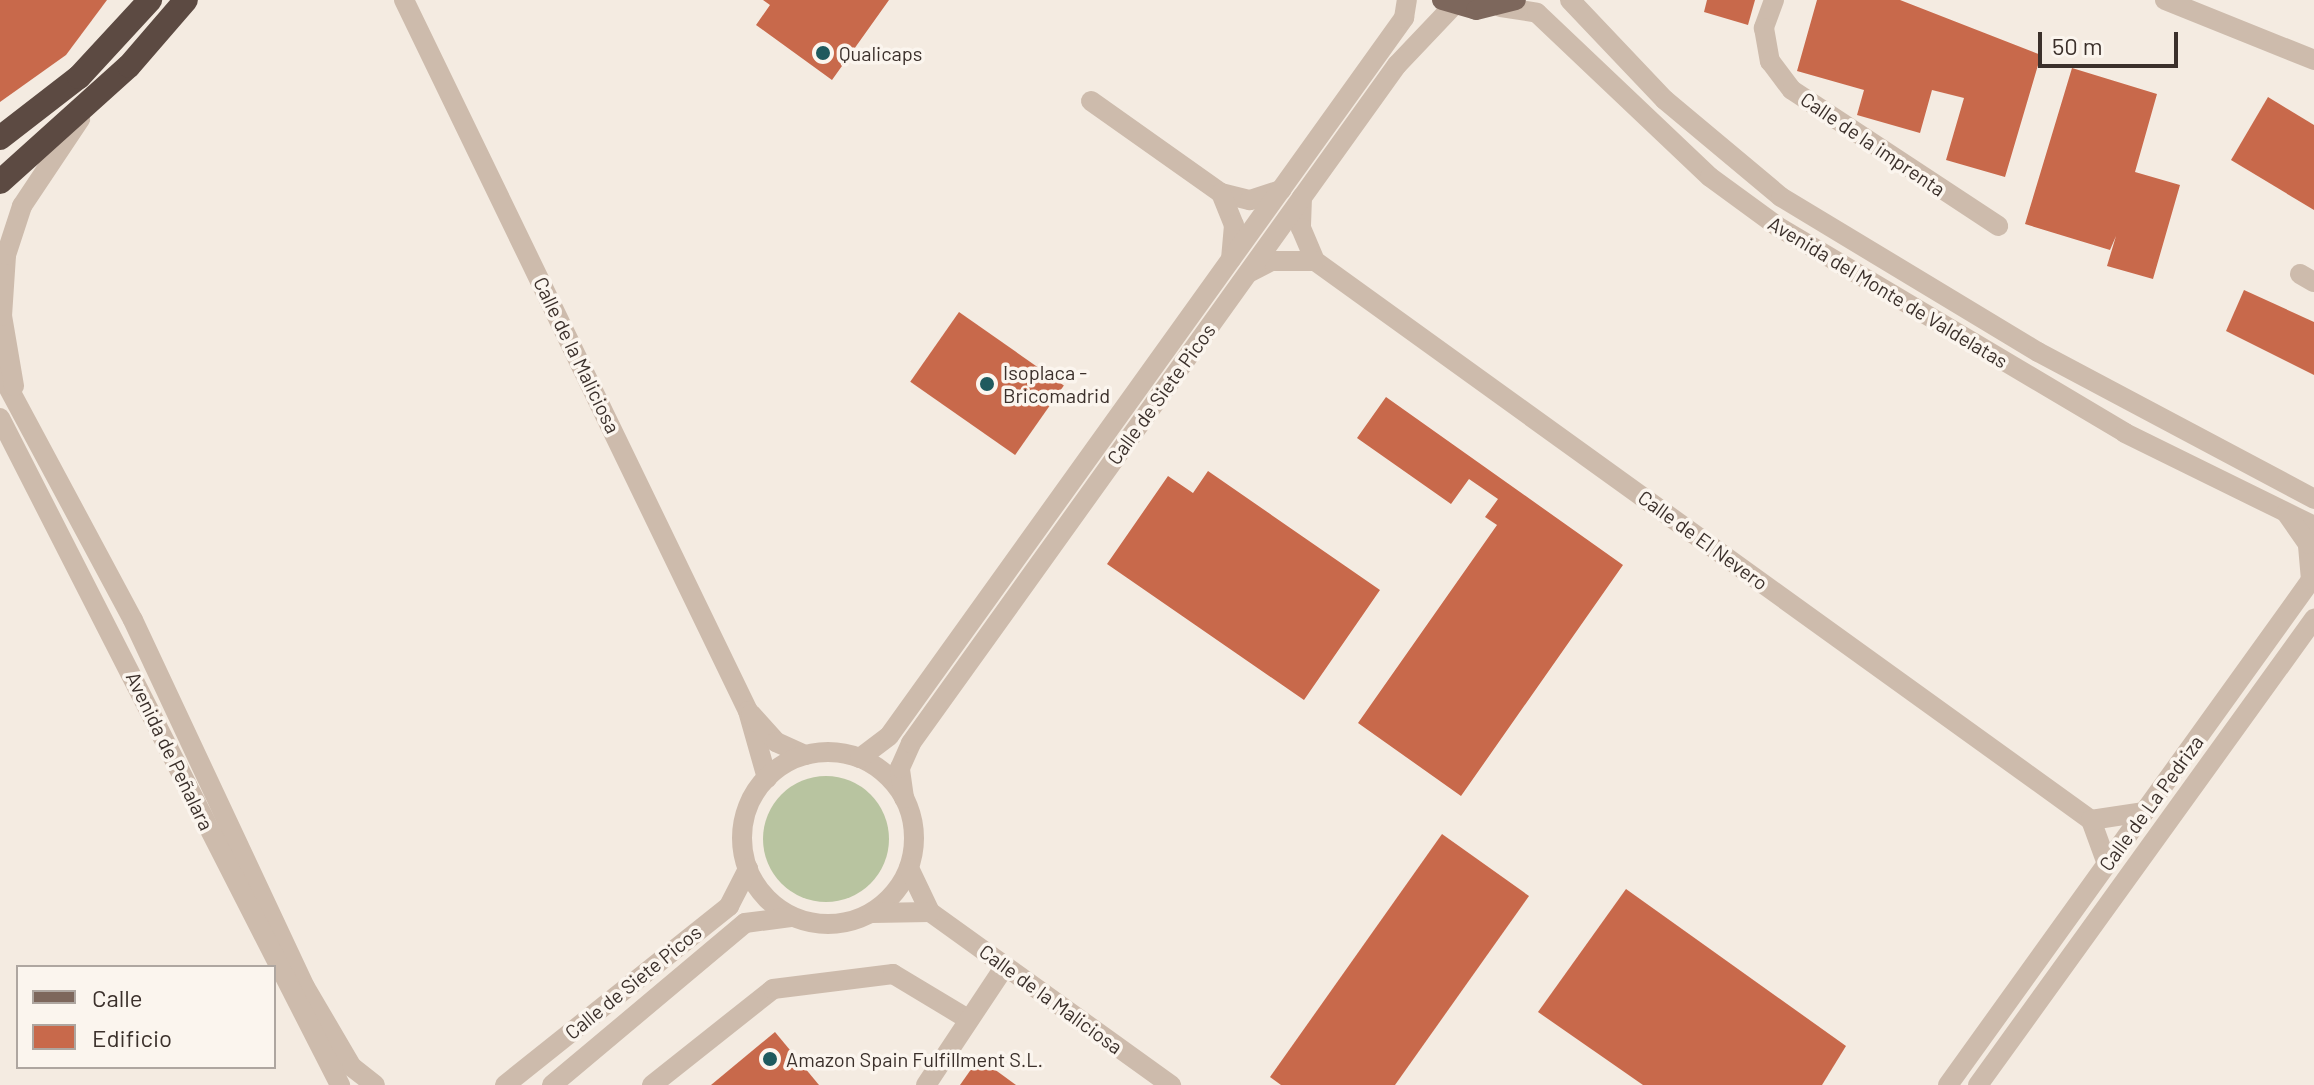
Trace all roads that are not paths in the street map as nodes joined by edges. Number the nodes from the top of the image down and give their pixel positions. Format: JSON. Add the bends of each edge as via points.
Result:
{"nodes":[{"id":1,"x":150,"y":0,"type":"edge"},
{"id":2,"x":186,"y":0,"type":"edge"},
{"id":3,"x":404,"y":0,"type":"edge"},
{"id":4,"x":1407,"y":0,"type":"edge"},
{"id":5,"x":1570,"y":0,"type":"edge"},
{"id":6,"x":1774,"y":0,"type":"edge"},
{"id":7,"x":2165,"y":0,"type":"edge"},
{"id":8,"x":1447,"y":3,"type":"edge"},
{"id":9,"x":1508,"y":3,"type":"edge"},
{"id":10,"x":2221,"y":8,"type":"edge"},
{"id":11,"x":2314,"y":60,"type":"edge"},
{"id":12,"x":97,"y":95,"type":"junction"},
{"id":13,"x":1091,"y":101,"type":"dead end"},
{"id":14,"x":0,"y":138,"type":"edge"},
{"id":15,"x":0,"y":182,"type":"edge"},
{"id":16,"x":1281,"y":190,"type":"junction"},
{"id":17,"x":1221,"y":193,"type":"junction"},
{"id":18,"x":1302,"y":197,"type":"junction"},
{"id":19,"x":1998,"y":226,"type":"dead end"},
{"id":20,"x":1231,"y":260,"type":"junction"},
{"id":21,"x":1315,"y":261,"type":"junction"},
{"id":22,"x":1247,"y":273,"type":"junction"},
{"id":23,"x":0,"y":372,"type":"edge"},
{"id":24,"x":19,"y":406,"type":"junction"},
{"id":25,"x":0,"y":418,"type":"edge"},
{"id":26,"x":2314,"y":499,"type":"edge"},
{"id":27,"x":2286,"y":513,"type":"junction"},
{"id":28,"x":2314,"y":526,"type":"edge"},
{"id":29,"x":2314,"y":619,"type":"edge"},
{"id":30,"x":748,"y":711,"type":"junction"},
{"id":31,"x":805,"y":755,"type":"junction"},
{"id":32,"x":860,"y":758,"type":"junction"},
{"id":33,"x":767,"y":778,"type":"junction"},
{"id":34,"x":904,"y":798,"type":"junction"},
{"id":35,"x":2144,"y":812,"type":"junction"},
{"id":36,"x":2091,"y":820,"type":"junction"},
{"id":37,"x":2107,"y":864,"type":"junction"},
{"id":38,"x":909,"y":868,"type":"junction"},
{"id":39,"x":748,"y":869,"type":"junction"},
{"id":40,"x":930,"y":912,"type":"junction"},
{"id":41,"x":872,"y":913,"type":"junction"},
{"id":42,"x":792,"y":917,"type":"junction"},
{"id":43,"x":1005,"y":966,"type":"junction"},
{"id":44,"x":968,"y":1019,"type":"junction"},
{"id":45,"x":340,"y":1085,"type":"edge"},
{"id":46,"x":375,"y":1085,"type":"edge"},
{"id":47,"x":505,"y":1085,"type":"edge"},
{"id":48,"x":552,"y":1085,"type":"edge"},
{"id":49,"x":652,"y":1085,"type":"edge"},
{"id":50,"x":926,"y":1085,"type":"edge"},
{"id":51,"x":1171,"y":1085,"type":"edge"},
{"id":52,"x":1948,"y":1085,"type":"edge"},
{"id":53,"x":1978,"y":1085,"type":"edge"}],
"edges":[{"from":1,"to":14,"type":"highway","via":[[79,77]]},
{"from":2,"to":12,"type":"highway"},
{"from":3,"to":30,"type":"street","name":"Calle de la Maliciosa"},
{"from":4,"to":16,"type":"street","name":"Calle de Siete Picos","via":[[1404,18]]},
{"from":5,"to":26,"type":"street","name":"Avenida del Monte de Valdelatas","via":[[1665,100],[1781,197],[2038,352]]},
{"from":6,"to":19,"type":"street","name":"Calle de la imprenta","via":[[1764,28],[1770,61],[1792,90]]},
{"from":7,"to":10,"type":"street"},
{"from":8,"to":9,"type":"main road"},
{"from":8,"to":18,"type":"street","name":"Calle de Siete Picos"},
{"from":9,"to":27,"type":"street","name":"Avenida del Monte de Valdelatas","via":[[1537,13],[1710,177],[1777,226],[2125,433]]},
{"from":10,"to":11,"type":"street"},
{"from":12,"to":15,"type":"highway"},
{"from":12,"to":24,"type":"street","via":[[22,206],[6,255],[2,316]]},
{"from":13,"to":17,"type":"street"},
{"from":16,"to":17,"type":"street","via":[[1250,200]]},
{"from":16,"to":20,"type":"street","name":"Calle de Siete Picos"},
{"from":17,"to":20,"type":"street","via":[[1234,225]]},
{"from":18,"to":21,"type":"street","via":[[1301,228]]},
{"from":18,"to":22,"type":"street","name":"Calle de Siete Picos"},
{"from":20,"to":32,"type":"street","name":"Calle de Siete Picos","via":[[889,736]]},
{"from":21,"to":22,"type":"street","via":[[1272,261]]},
{"from":21,"to":36,"type":"street","name":"Calle de El Nevero"},
{"from":22,"to":34,"type":"street","name":"Calle de Siete Picos","via":[[911,743],[900,768]]},
{"from":23,"to":24,"type":"street","name":"Avenida de Peñalara"},
{"from":24,"to":46,"type":"street","name":"Avenida de Peñalara","via":[[305,987],[352,1067]]},
{"from":25,"to":45,"type":"street","name":"Avenida de Peñalara"},
{"from":27,"to":28,"type":"street","name":"Avenida del Monte de Valdelatas"},
{"from":27,"to":35,"type":"street","name":"Calle de La Pedriza","via":[[2308,544],[2311,580]]},
{"from":29,"to":53,"type":"street","name":"Calle de La Pedriza"},
{"from":30,"to":31,"type":"street","name":"Calle de la Maliciosa","via":[[776,742]]},
{"from":30,"to":33,"type":"street","name":"Calle de la Maliciosa"},
{"from":31,"to":32,"type":"street"},
{"from":31,"to":33,"type":"street"},
{"from":32,"to":34,"type":"street"},
{"from":33,"to":39,"type":"street","via":[[744,821]]},
{"from":34,"to":38,"type":"street","via":[[912,820]]},
{"from":35,"to":36,"type":"street"},
{"from":35,"to":37,"type":"street","name":"Calle de La Pedriza"},
{"from":36,"to":37,"type":"street"},
{"from":37,"to":52,"type":"street","name":"Calle de La Pedriza"},
{"from":38,"to":40,"type":"street","name":"Calle de la Maliciosa"},
{"from":38,"to":41,"type":"street"},
{"from":39,"to":42,"type":"street","via":[[758,888]]},
{"from":39,"to":47,"type":"street","name":"Calle de Siete Picos","via":[[729,906]]},
{"from":40,"to":41,"type":"street"},
{"from":40,"to":43,"type":"street","name":"Calle de la Maliciosa"},
{"from":41,"to":42,"type":"street","via":[[833,925]]},
{"from":42,"to":48,"type":"street","name":"Calle de Siete Picos","via":[[745,923]]},
{"from":43,"to":44,"type":"street"},
{"from":43,"to":51,"type":"street","name":"Calle de la Maliciosa"},
{"from":44,"to":49,"type":"street","via":[[893,974],[773,989]]},
{"from":44,"to":50,"type":"street"}]}
